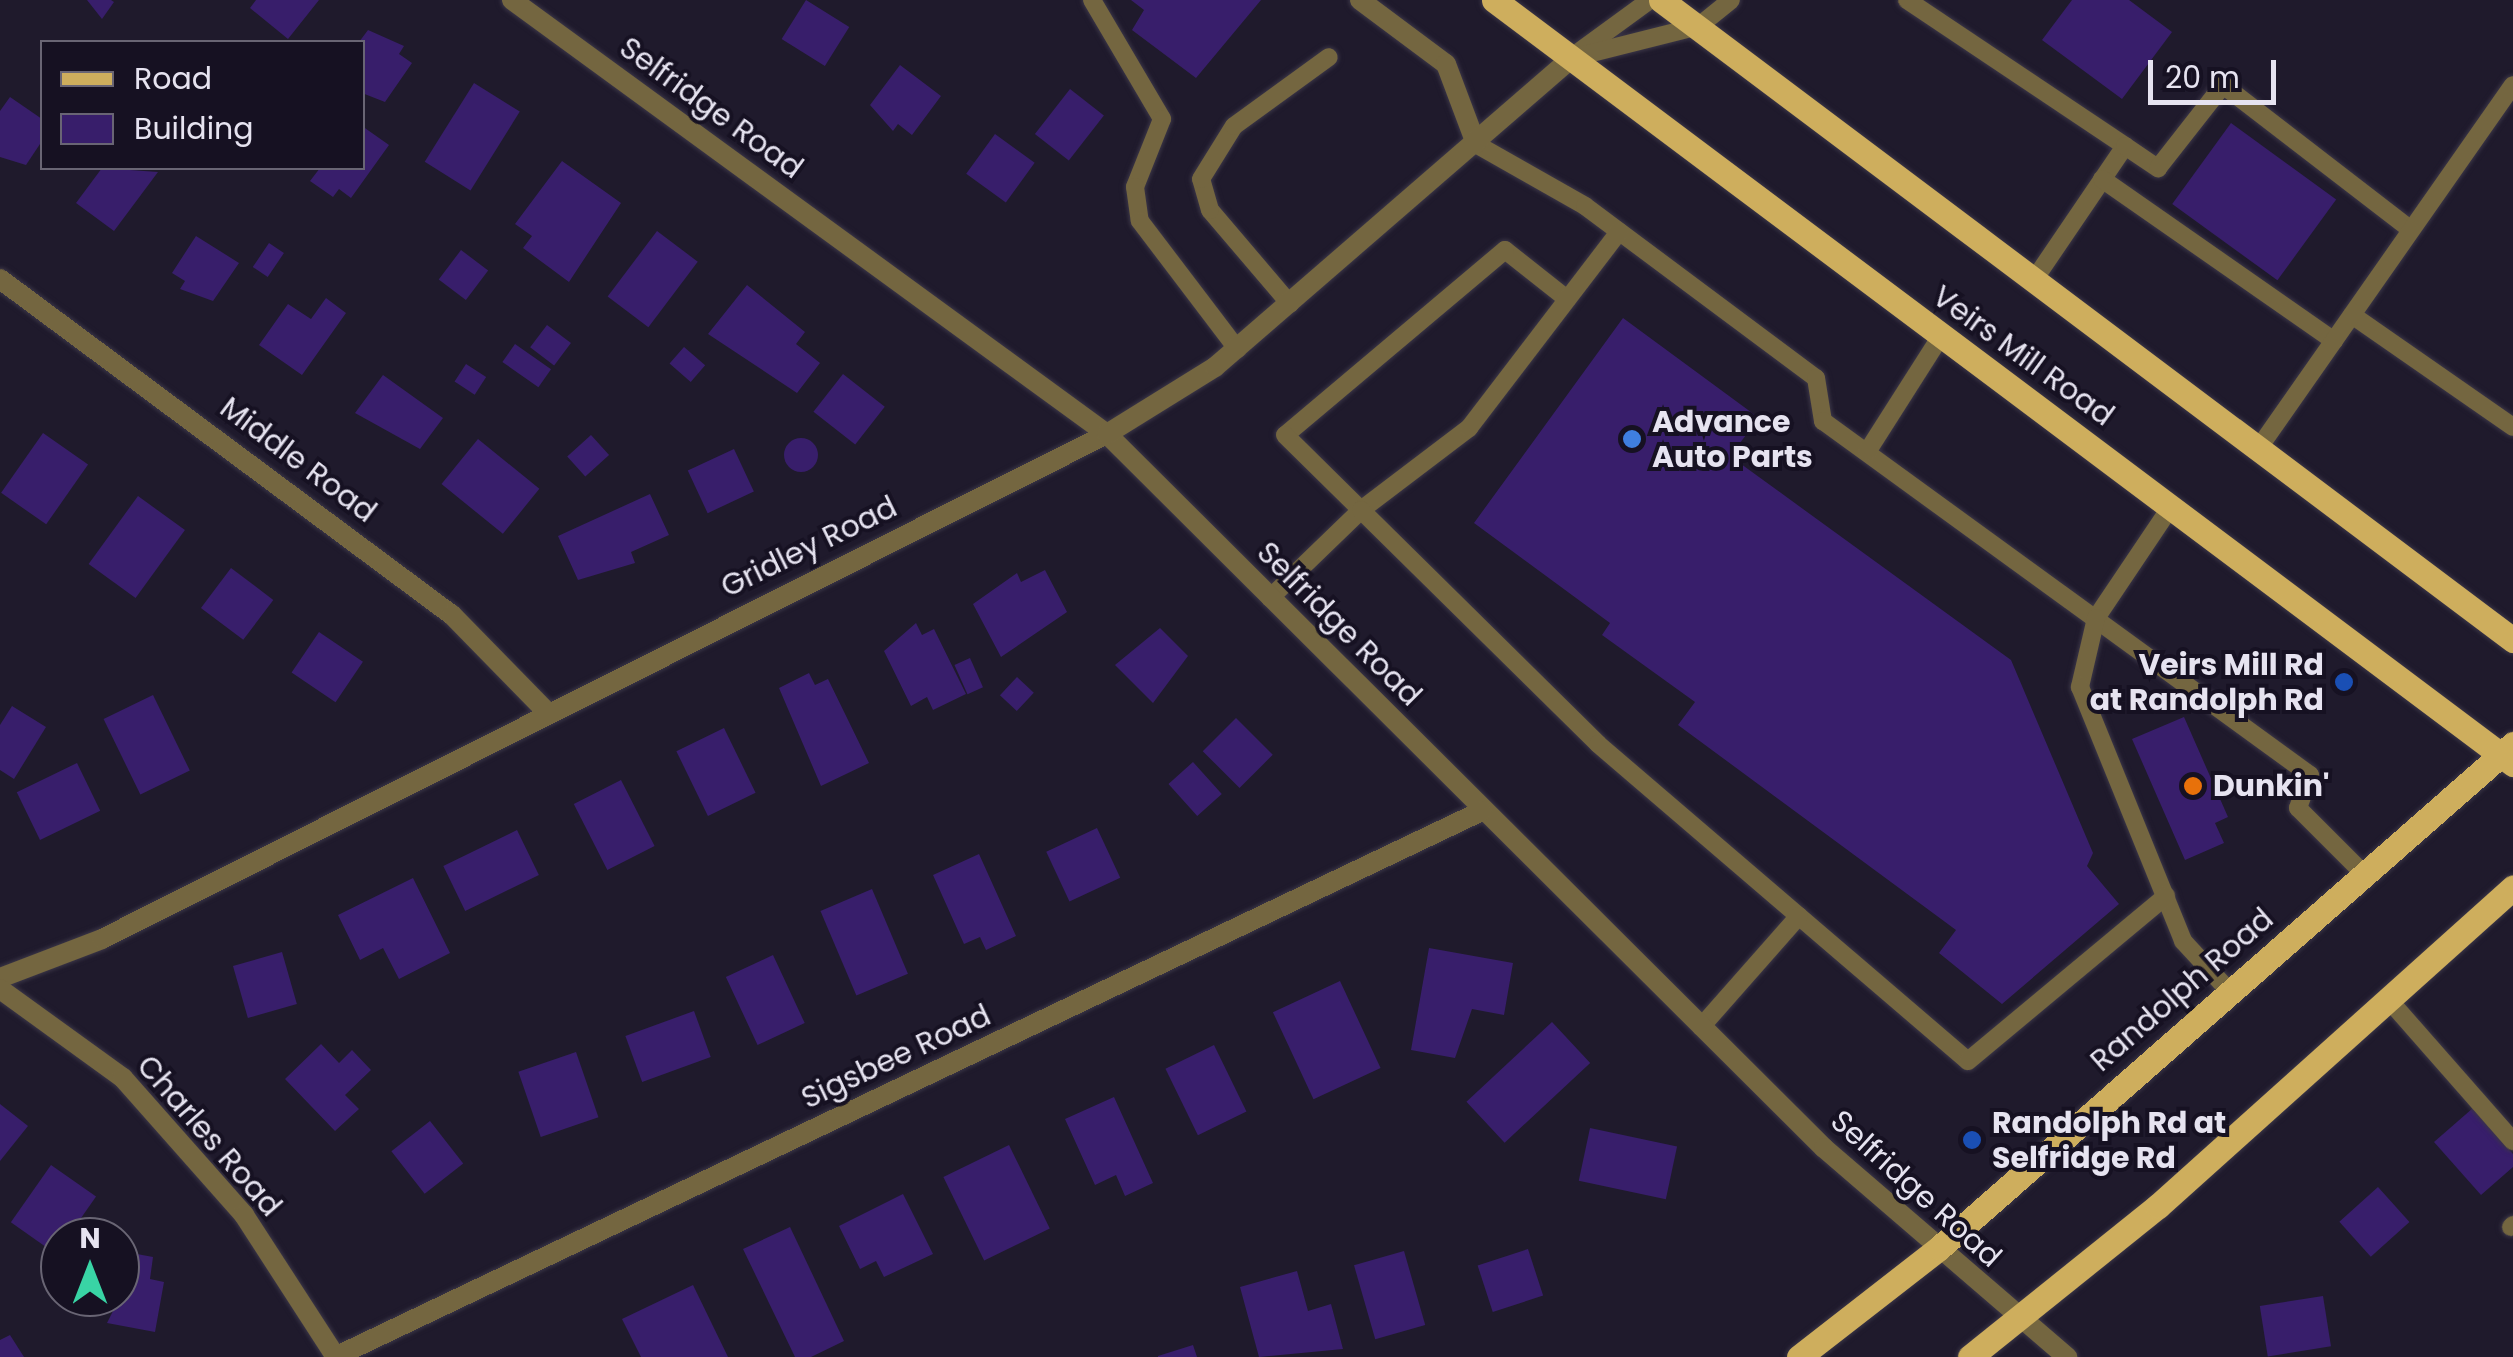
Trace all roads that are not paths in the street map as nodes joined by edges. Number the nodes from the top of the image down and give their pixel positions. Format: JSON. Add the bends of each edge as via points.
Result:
{"nodes":[{"id":1,"x":512,"y":0,"type":"edge"},
{"id":2,"x":1092,"y":0,"type":"edge"},
{"id":3,"x":1360,"y":0,"type":"edge"},
{"id":4,"x":1494,"y":0,"type":"edge"},
{"id":5,"x":1650,"y":0,"type":"edge"},
{"id":6,"x":1661,"y":0,"type":"edge"},
{"id":7,"x":1732,"y":0,"type":"edge"},
{"id":8,"x":1907,"y":0,"type":"edge"},
{"id":9,"x":1700,"y":26,"type":"junction"},
{"id":10,"x":1329,"y":57,"type":"dead end"},
{"id":11,"x":1572,"y":58,"type":"junction"},
{"id":12,"x":2513,"y":85,"type":"edge"},
{"id":13,"x":1476,"y":144,"type":"junction"},
{"id":14,"x":2124,"y":146,"type":"junction"},
{"id":15,"x":2102,"y":179,"type":"junction"},
{"id":16,"x":2412,"y":230,"type":"junction"},
{"id":17,"x":1619,"y":232,"type":"junction"},
{"id":18,"x":0,"y":278,"type":"edge"},
{"id":19,"x":2034,"y":280,"type":"junction"},
{"id":20,"x":1567,"y":299,"type":"junction"},
{"id":21,"x":1290,"y":304,"type":"junction"},
{"id":22,"x":2352,"y":315,"type":"junction"},
{"id":23,"x":1942,"y":336,"type":"junction"},
{"id":24,"x":2334,"y":341,"type":"junction"},
{"id":25,"x":1236,"y":349,"type":"junction"},
{"id":26,"x":2513,"y":427,"type":"edge"},
{"id":27,"x":1107,"y":434,"type":"junction"},
{"id":28,"x":2258,"y":449,"type":"junction"},
{"id":29,"x":1866,"y":452,"type":"junction"},
{"id":30,"x":2172,"y":506,"type":"junction"},
{"id":31,"x":1361,"y":510,"type":"junction"},
{"id":32,"x":1270,"y":598,"type":"junction"},
{"id":33,"x":2096,"y":618,"type":"junction"},
{"id":34,"x":2513,"y":640,"type":"edge"},
{"id":35,"x":544,"y":709,"type":"junction"},
{"id":36,"x":2509,"y":754,"type":"edge"},
{"id":37,"x":1482,"y":811,"type":"junction"},
{"id":38,"x":2364,"y":874,"type":"junction"},
{"id":39,"x":2513,"y":888,"type":"edge"},
{"id":40,"x":2166,"y":896,"type":"junction"},
{"id":41,"x":1800,"y":916,"type":"junction"},
{"id":42,"x":0,"y":978,"type":"edge"},
{"id":43,"x":0,"y":990,"type":"edge"},
{"id":44,"x":2230,"y":992,"type":"junction"},
{"id":45,"x":2389,"y":1000,"type":"junction"},
{"id":46,"x":1701,"y":1027,"type":"junction"},
{"id":47,"x":2513,"y":1141,"type":"edge"},
{"id":48,"x":1939,"y":1248,"type":"junction"},
{"id":49,"x":2018,"y":1321,"type":"junction"},
{"id":50,"x":336,"y":1357,"type":"edge"},
{"id":51,"x":1799,"y":1357,"type":"edge"},
{"id":52,"x":1970,"y":1357,"type":"edge"},
{"id":53,"x":2066,"y":1357,"type":"edge"}],
"edges":[{"from":1,"to":27,"type":"street","name":"Selfridge Road"},
{"from":2,"to":25,"type":"lane","via":[[1162,119],[1136,187],[1140,221]]},
{"from":3,"to":13,"type":"street","via":[[1446,64]]},
{"from":4,"to":11,"type":"main road","name":"Veirs Mill Road"},
{"from":5,"to":11,"type":"lane"},
{"from":6,"to":9,"type":"main road"},
{"from":7,"to":9,"type":"lane"},
{"from":8,"to":14,"type":"lane"},
{"from":9,"to":11,"type":"lane"},
{"from":9,"to":19,"type":"main road"},
{"from":10,"to":21,"type":"lane","via":[[1234,126],[1201,179],[1210,210]]},
{"from":11,"to":13,"type":"street","name":"Gridley Road"},
{"from":11,"to":23,"type":"main road","name":"Veirs Mill Road"},
{"from":12,"to":16,"type":"lane"},
{"from":13,"to":17,"type":"lane"},
{"from":13,"to":21,"type":"street","name":"Gridley Road"},
{"from":14,"to":15,"type":"lane"},
{"from":14,"to":16,"type":"lane","via":[[2158,168],[2223,85]]},
{"from":15,"to":19,"type":"lane"},
{"from":15,"to":24,"type":"lane"},
{"from":16,"to":22,"type":"lane"},
{"from":17,"to":20,"type":"lane"},
{"from":17,"to":29,"type":"lane","via":[[1816,378],[1824,421]]},
{"from":18,"to":35,"type":"street","name":"Middle Road","via":[[452,616]]},
{"from":19,"to":28,"type":"main road"},
{"from":20,"to":31,"type":"lane","via":[[1469,428]]},
{"from":20,"to":31,"type":"lane","via":[[1505,250],[1285,435]]},
{"from":21,"to":25,"type":"street","name":"Gridley Road"},
{"from":22,"to":24,"type":"lane"},
{"from":22,"to":26,"type":"lane"},
{"from":23,"to":29,"type":"lane"},
{"from":23,"to":30,"type":"main road","name":"Veirs Mill Road"},
{"from":24,"to":28,"type":"lane"},
{"from":25,"to":27,"type":"street","name":"Gridley Road"},
{"from":27,"to":32,"type":"street","name":"Selfridge Road"},
{"from":27,"to":35,"type":"street","name":"Gridley Road"},
{"from":28,"to":34,"type":"main road"},
{"from":29,"to":33,"type":"lane"},
{"from":30,"to":33,"type":"lane"},
{"from":30,"to":36,"type":"main road","name":"Veirs Mill Road"},
{"from":31,"to":32,"type":"lane"},
{"from":31,"to":41,"type":"lane","via":[[1598,744]]},
{"from":32,"to":37,"type":"street","name":"Selfridge Road"},
{"from":33,"to":38,"type":"lane","via":[[2310,775],[2298,808]]},
{"from":33,"to":40,"type":"lane","via":[[2080,687]]},
{"from":35,"to":42,"type":"street","name":"Gridley Road","via":[[102,939]]},
{"from":36,"to":38,"type":"main road","name":"Randolph Road"},
{"from":37,"to":46,"type":"street","name":"Selfridge Road"},
{"from":37,"to":50,"type":"street","name":"Sigsbee Road"},
{"from":38,"to":44,"type":"main road","name":"Randolph Road"},
{"from":39,"to":45,"type":"main road"},
{"from":40,"to":41,"type":"lane","via":[[1968,1061]]},
{"from":40,"to":44,"type":"lane","via":[[2183,941]]},
{"from":41,"to":46,"type":"lane"},
{"from":43,"to":50,"type":"street","name":"Charles Road","via":[[124,1078],[244,1215]]},
{"from":44,"to":48,"type":"main road","name":"Randolph Road"},
{"from":45,"to":47,"type":"lane"},
{"from":45,"to":49,"type":"main road"},
{"from":46,"to":48,"type":"street","name":"Selfridge Road"},
{"from":48,"to":49,"type":"street","name":"Selfridge Road"},
{"from":48,"to":51,"type":"main road","name":"Randolph Road"},
{"from":49,"to":52,"type":"main road"},
{"from":49,"to":53,"type":"street","name":"Selfridge Road"}]}
